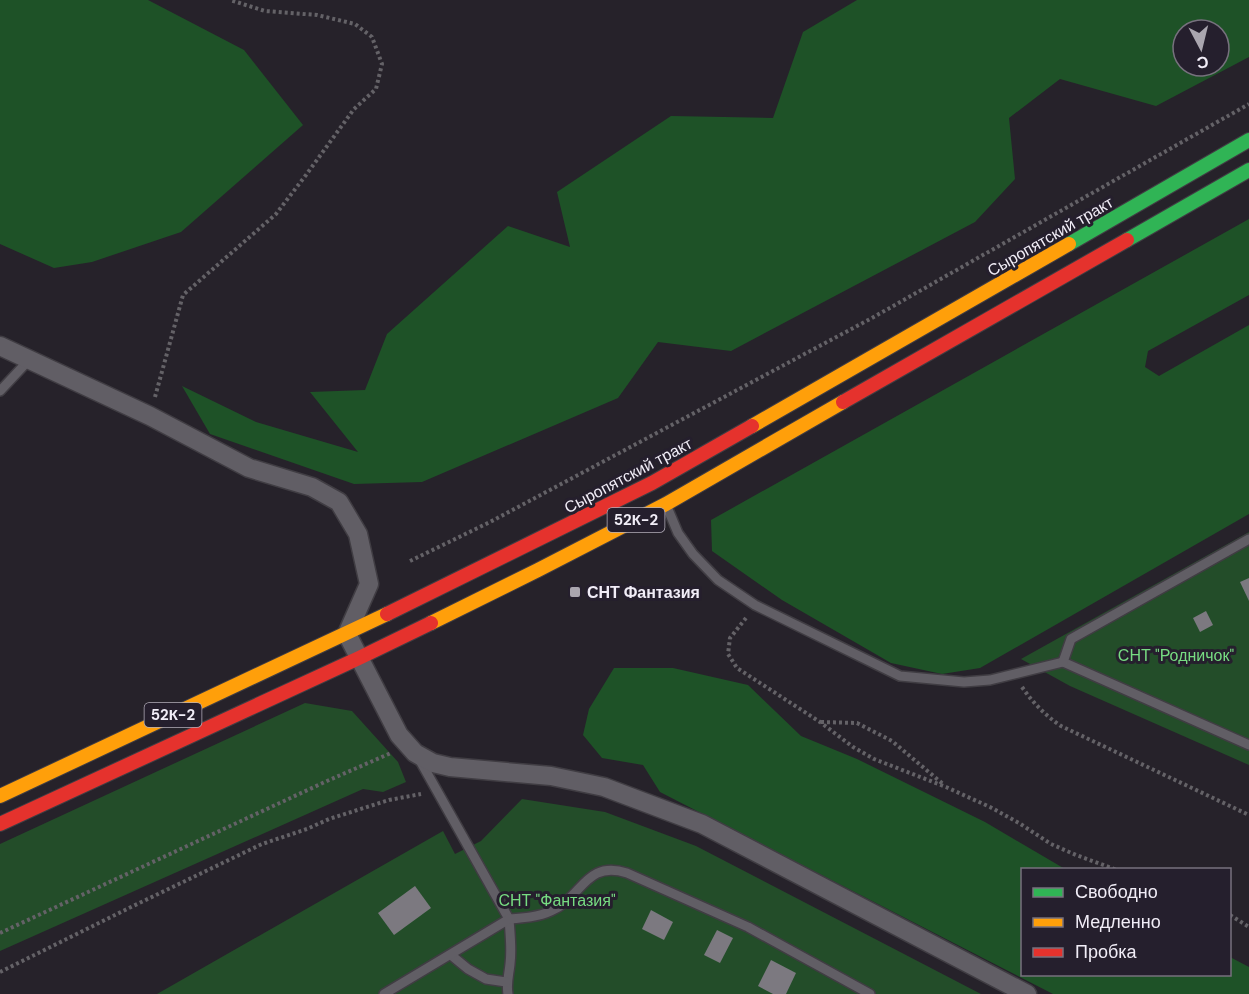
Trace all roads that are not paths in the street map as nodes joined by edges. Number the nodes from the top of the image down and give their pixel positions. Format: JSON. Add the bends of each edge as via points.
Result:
{"nodes":[{"id":1,"x":1249,"y":140,"type":"edge"},
{"id":2,"x":1249,"y":170,"type":"edge"},
{"id":3,"x":0,"y":346,"type":"edge"},
{"id":4,"x":28,"y":361,"type":"junction"},
{"id":5,"x":0,"y":391,"type":"edge"},
{"id":6,"x":666,"y":504,"type":"junction"},
{"id":7,"x":1249,"y":539,"type":"edge"},
{"id":8,"x":347,"y":634,"type":"junction"},
{"id":9,"x":358,"y":658,"type":"junction"},
{"id":10,"x":1063,"y":662,"type":"junction"},
{"id":11,"x":1249,"y":745,"type":"edge"},
{"id":12,"x":412,"y":749,"type":"junction"},
{"id":13,"x":0,"y":795,"type":"edge"},
{"id":14,"x":0,"y":825,"type":"edge"},
{"id":15,"x":509,"y":919,"type":"junction"},
{"id":16,"x":451,"y":955,"type":"junction"},
{"id":17,"x":506,"y":982,"type":"junction"},
{"id":18,"x":384,"y":994,"type":"edge"},
{"id":19,"x":508,"y":994,"type":"edge"},
{"id":20,"x":870,"y":994,"type":"edge"},
{"id":21,"x":1027,"y":994,"type":"edge"}],
"edges":[{"from":1,"to":8,"type":"main road","name":"Сыропятский тракт","number":"52К-2","via":[[652,483]]},
{"from":2,"to":6,"type":"main road","number":"52К-2"},
{"from":3,"to":4,"type":"street"},
{"from":4,"to":5,"type":"lane"},
{"from":4,"to":8,"type":"street","via":[[150,416],[249,468],[312,487],[339,502],[358,534],[369,584]]},
{"from":6,"to":9,"type":"main road","number":"52К-2"},
{"from":6,"to":10,"type":"lane","via":[[678,533],[718,580],[755,605],[900,676],[964,682],[990,680]]},
{"from":7,"to":10,"type":"lane","via":[[1071,639]]},
{"from":8,"to":9,"type":"street"},
{"from":8,"to":13,"type":"main road","name":"Сыропятский тракт","number":"52К-2"},
{"from":9,"to":12,"type":"street","via":[[399,735]]},
{"from":9,"to":14,"type":"main road","number":"52К-2"},
{"from":10,"to":11,"type":"lane"},
{"from":12,"to":15,"type":"lane"},
{"from":12,"to":21,"type":"street","via":[[433,763],[450,767],[550,776],[604,787],[702,824]]},
{"from":15,"to":16,"type":"lane"},
{"from":15,"to":17,"type":"lane","via":[[510,966]]},
{"from":15,"to":20,"type":"lane","via":[[552,911],[589,878],[615,870],[748,927]]},
{"from":16,"to":17,"type":"lane","via":[[486,979]]},
{"from":16,"to":18,"type":"lane"},
{"from":17,"to":19,"type":"lane"}]}
